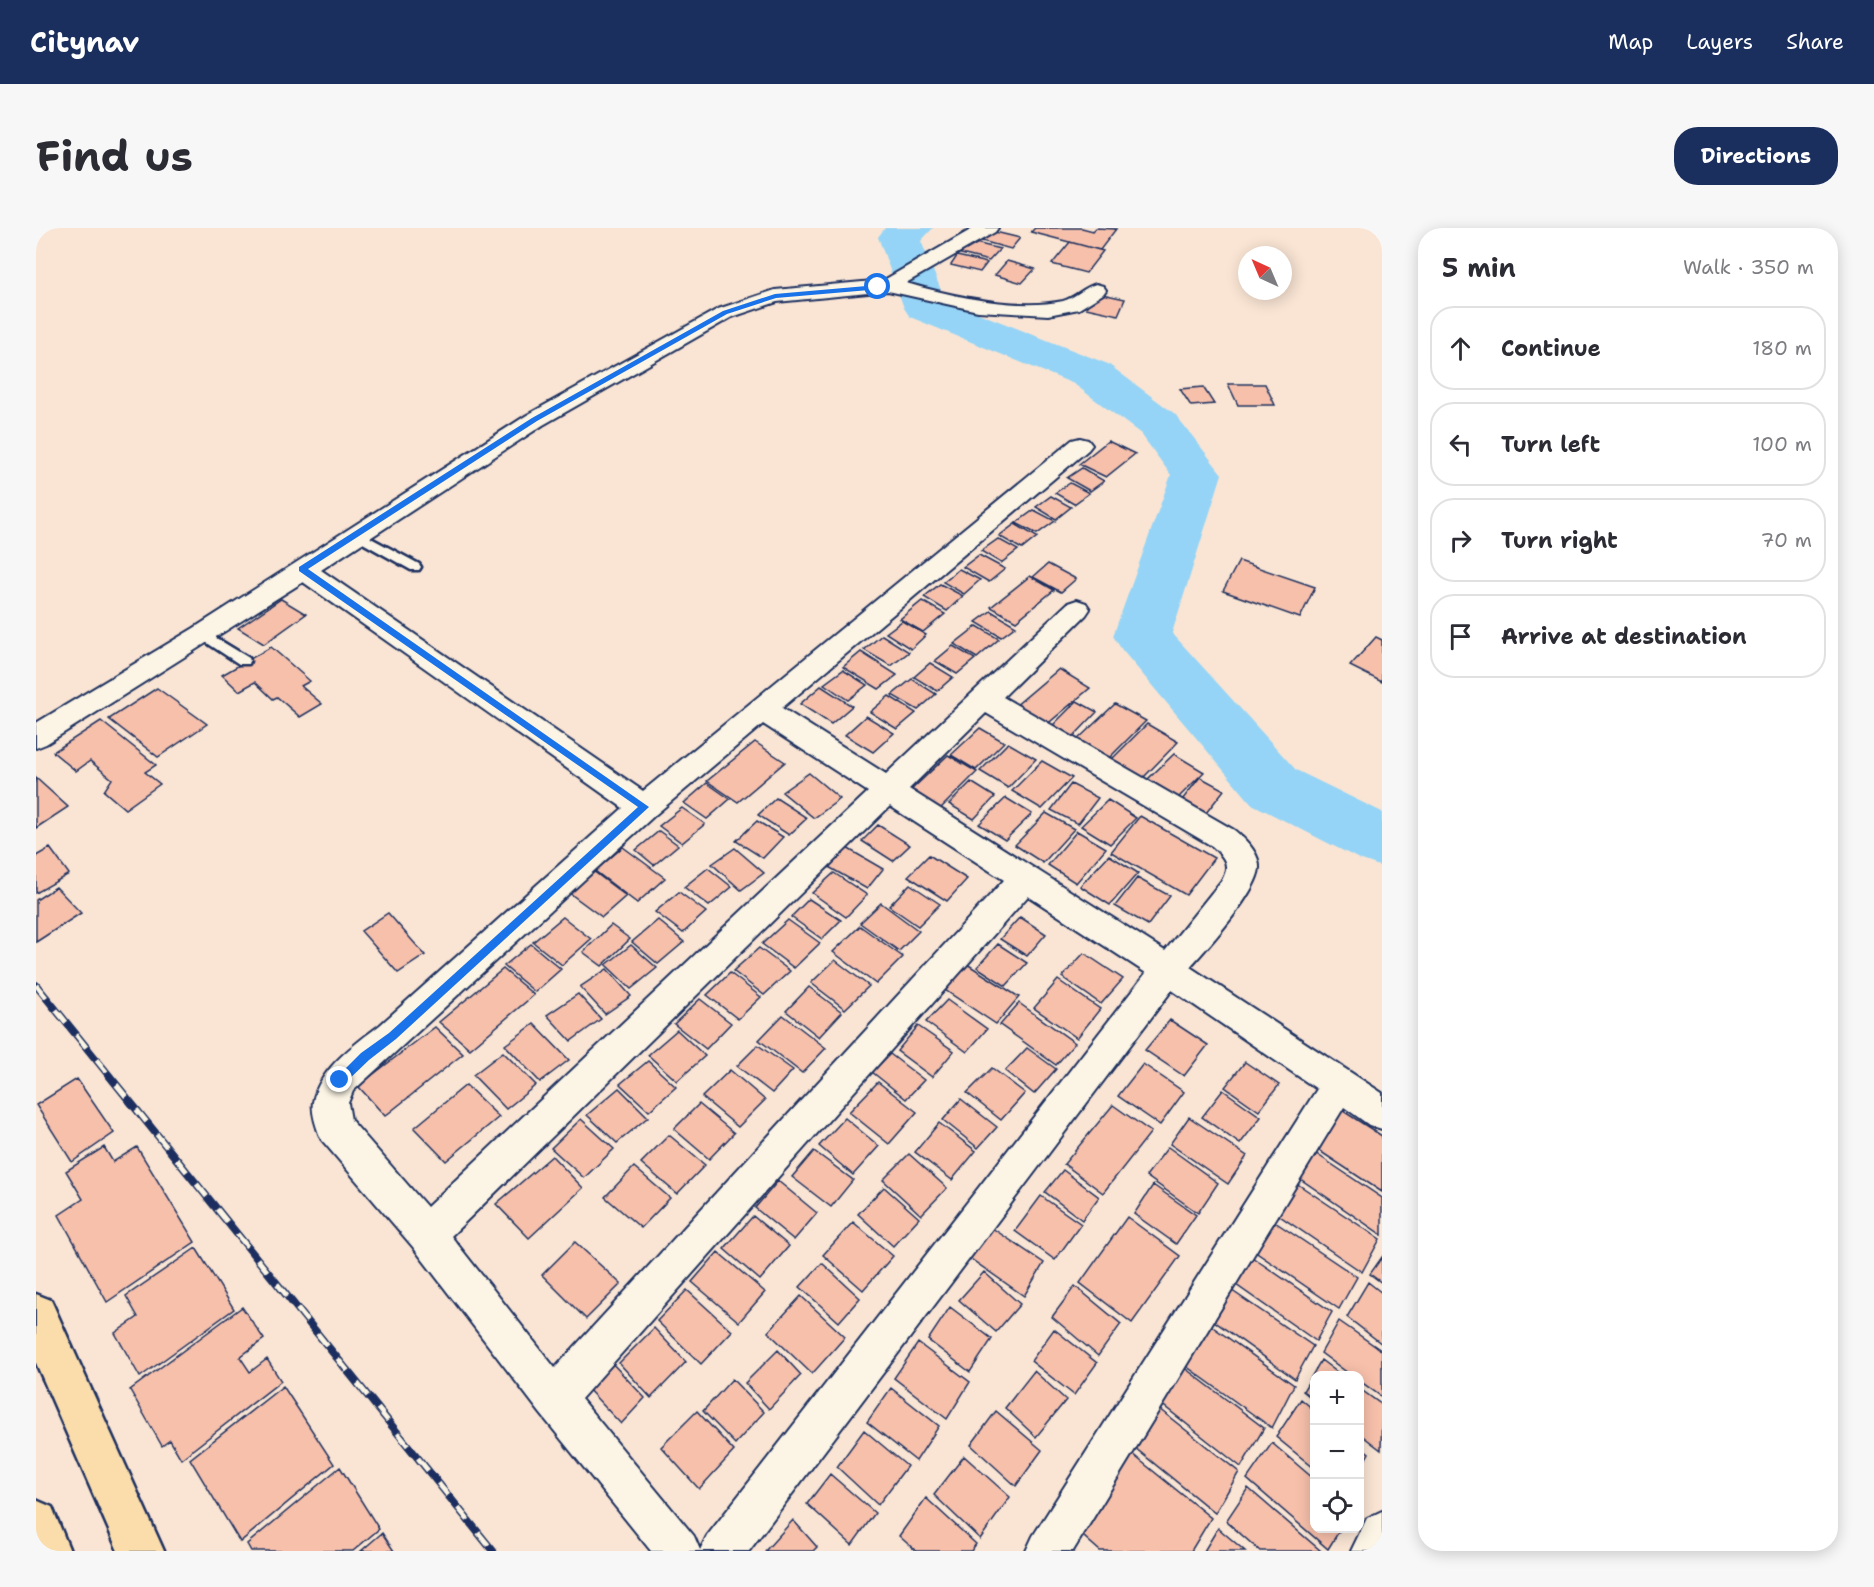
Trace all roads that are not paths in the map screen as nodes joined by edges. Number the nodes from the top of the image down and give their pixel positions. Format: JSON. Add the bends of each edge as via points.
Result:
{"nodes":[{"id":1,"x":988,"y":228,"type":"edge"},
{"id":2,"x":900,"y":284,"type":"junction"},
{"id":3,"x":1096,"y":290,"type":"dead end"},
{"id":4,"x":1080,"y":446,"type":"dead end"},
{"id":5,"x":356,"y":534,"type":"junction"},
{"id":6,"x":415,"y":567,"type":"dead end"},
{"id":7,"x":302,"y":569,"type":"junction"},
{"id":8,"x":1077,"y":609,"type":"dead end"},
{"id":9,"x":203,"y":634,"type":"junction"},
{"id":10,"x":244,"y":661,"type":"dead end"},
{"id":11,"x":983,"y":698,"type":"junction"},
{"id":12,"x":762,"y":709,"type":"junction"},
{"id":13,"x":36,"y":737,"type":"edge"},
{"id":14,"x":887,"y":789,"type":"junction"},
{"id":15,"x":644,"y":807,"type":"junction"},
{"id":16,"x":1024,"y":878,"type":"junction"},
{"id":17,"x":1168,"y":970,"type":"junction"},
{"id":18,"x":1339,"y":1084,"type":"junction"},
{"id":19,"x":1382,"y":1113,"type":"edge"},
{"id":20,"x":426,"y":1234,"type":"junction"},
{"id":21,"x":36,"y":1316,"type":"edge"},
{"id":22,"x":554,"y":1399,"type":"junction"},
{"id":23,"x":36,"y":1523,"type":"edge"},
{"id":24,"x":1382,"y":1533,"type":"edge"},
{"id":25,"x":47,"y":1551,"type":"edge"},
{"id":26,"x":141,"y":1551,"type":"edge"},
{"id":27,"x":680,"y":1551,"type":"edge"},
{"id":28,"x":722,"y":1551,"type":"edge"},
{"id":29,"x":1048,"y":1551,"type":"edge"},
{"id":30,"x":1373,"y":1551,"type":"edge"}],
"edges":[{"from":1,"to":2,"type":"street"},
{"from":2,"to":3,"type":"street","via":[[967,303],[1032,309],[1070,306]]},
{"from":2,"to":5,"type":"street","via":[[775,296],[725,313],[535,420]]},
{"from":4,"to":12,"type":"street"},
{"from":5,"to":6,"type":"lane"},
{"from":5,"to":7,"type":"street"},
{"from":7,"to":9,"type":"street"},
{"from":7,"to":15,"type":"street"},
{"from":8,"to":11,"type":"street"},
{"from":9,"to":10,"type":"lane"},
{"from":9,"to":13,"type":"street"},
{"from":11,"to":14,"type":"street"},
{"from":11,"to":17,"type":"street","via":[[1223,838],[1239,852],[1244,869],[1236,887]]},
{"from":12,"to":14,"type":"street"},
{"from":12,"to":15,"type":"street"},
{"from":14,"to":16,"type":"street"},
{"from":14,"to":20,"type":"street"},
{"from":15,"to":20,"type":"street","via":[[340,1080],[330,1103],[334,1127]]},
{"from":16,"to":17,"type":"street"},
{"from":16,"to":22,"type":"street"},
{"from":17,"to":18,"type":"street"},
{"from":17,"to":28,"type":"street"},
{"from":18,"to":19,"type":"street"},
{"from":18,"to":29,"type":"street"},
{"from":20,"to":22,"type":"street"},
{"from":21,"to":26,"type":"highway"},
{"from":22,"to":27,"type":"street"},
{"from":23,"to":25,"type":"highway"},
{"from":24,"to":30,"type":"street"}]}
